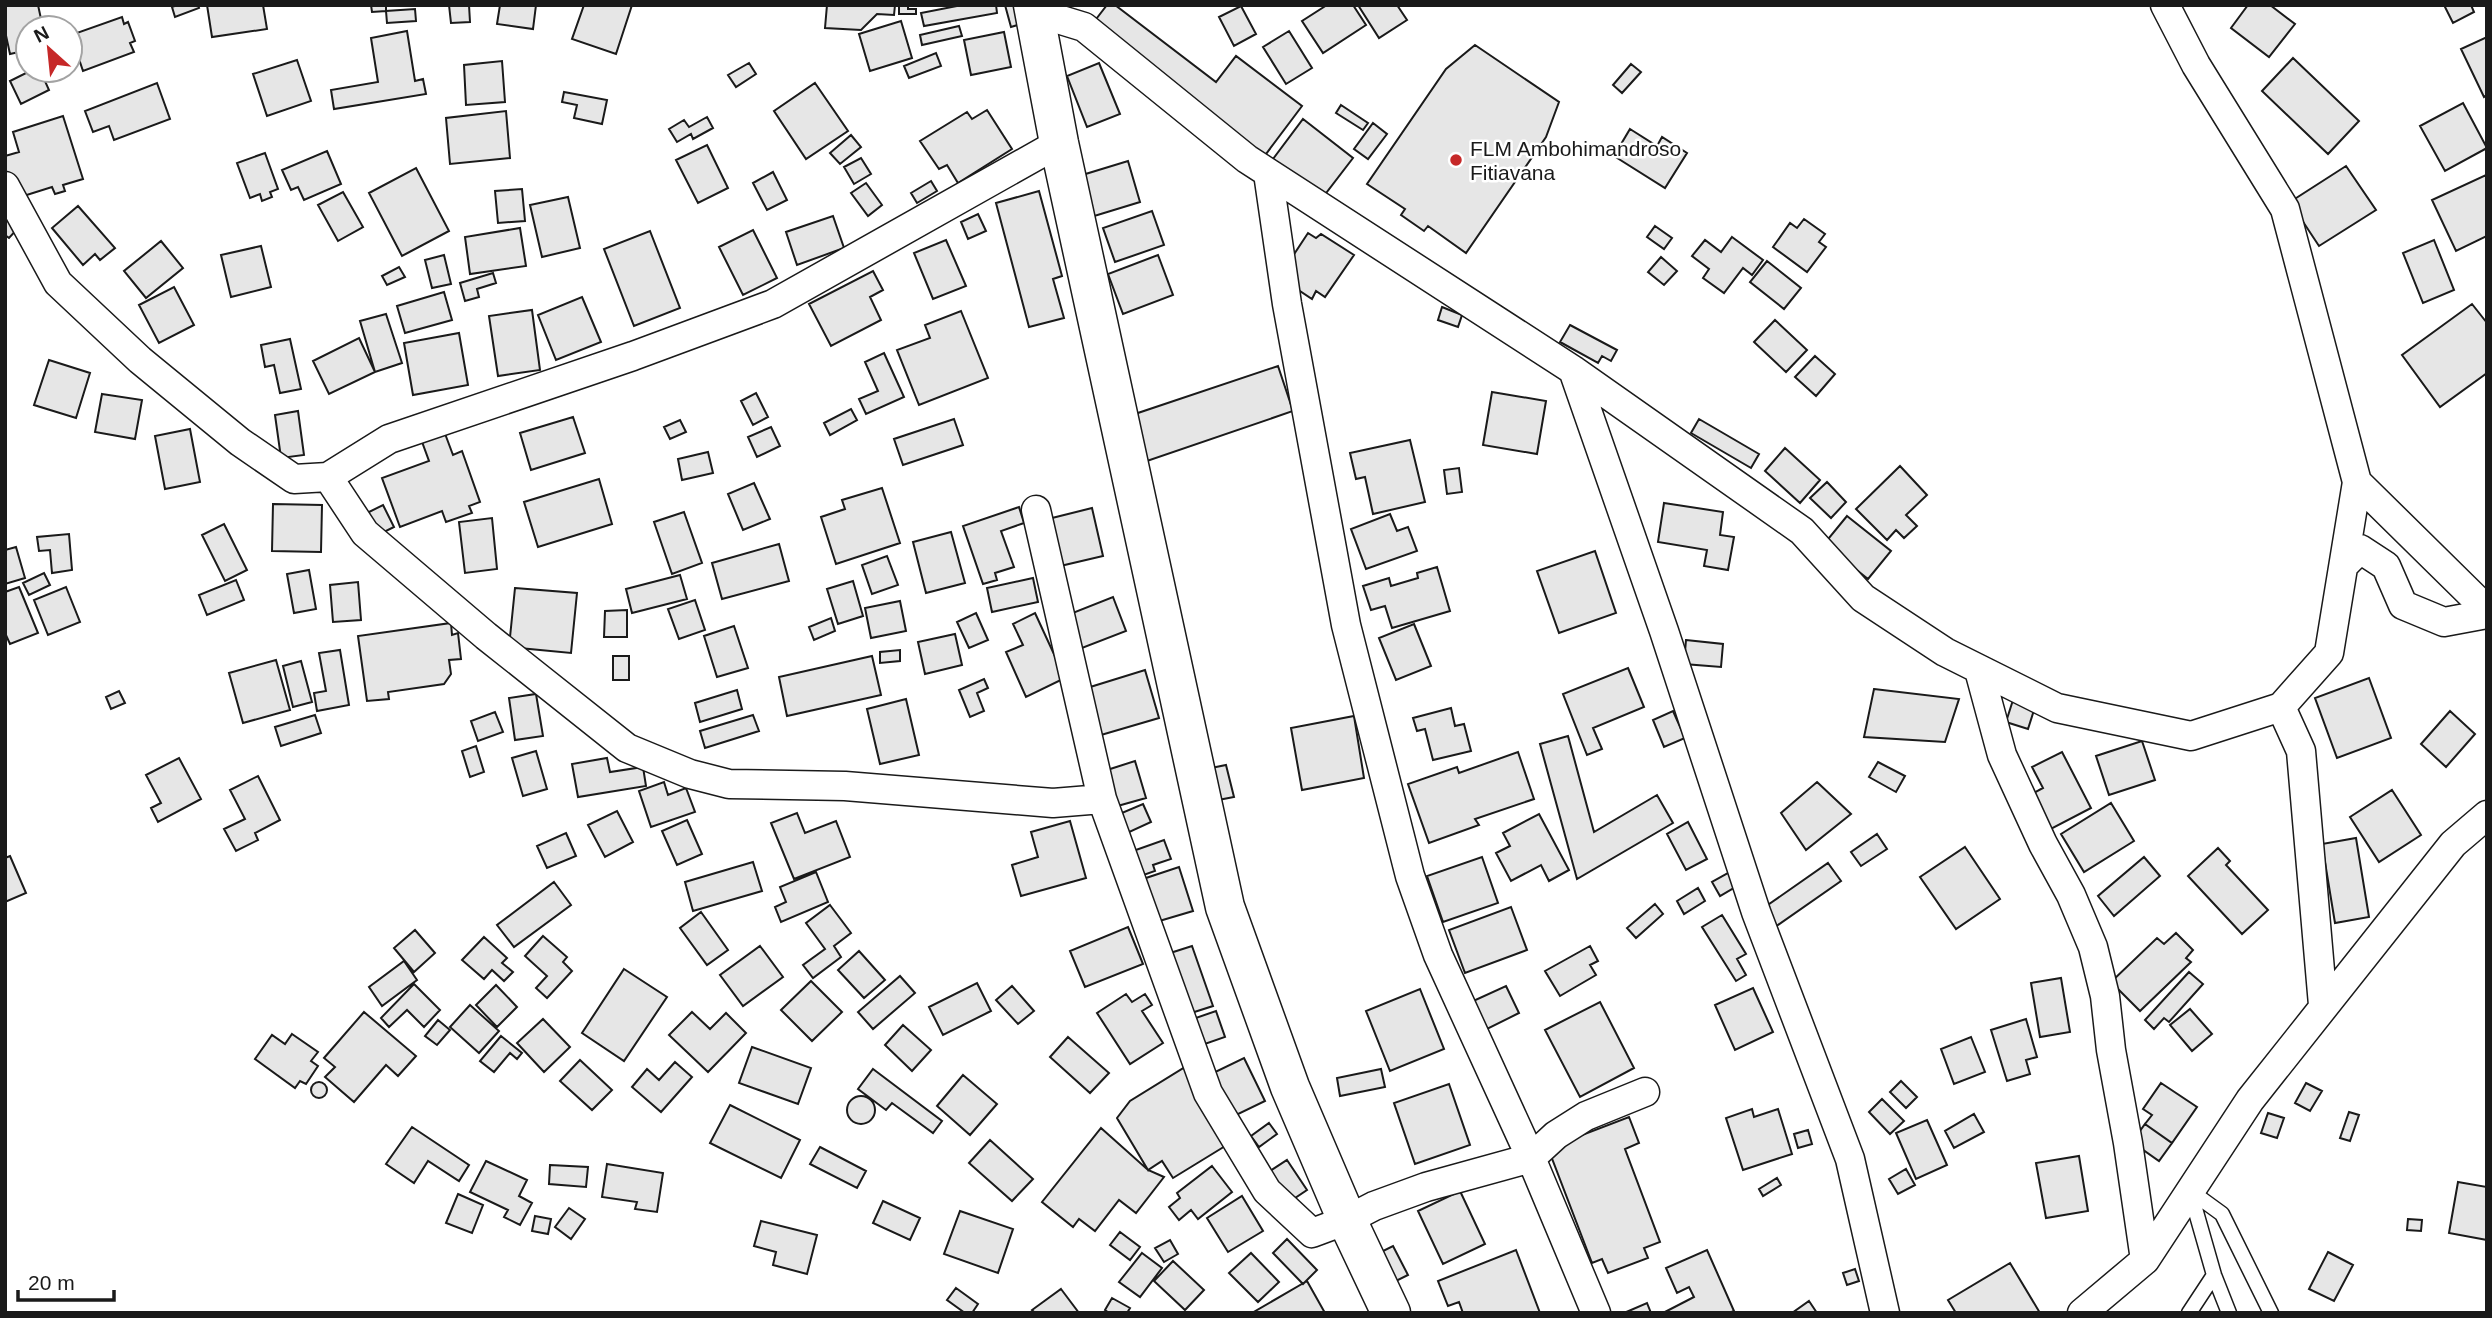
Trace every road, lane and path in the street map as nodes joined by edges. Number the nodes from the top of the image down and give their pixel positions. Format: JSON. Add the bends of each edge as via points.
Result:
{"nodes":[{"id":1,"x":2165,"y":5,"type":"edge"},
{"id":2,"x":1034,"y":9,"type":"edge"},
{"id":3,"x":1059,"y":143,"type":"junction"},
{"id":4,"x":1268,"y":173,"type":"junction"},
{"id":5,"x":5,"y":186,"type":"edge"},
{"id":6,"x":1573,"y":370,"type":"junction"},
{"id":7,"x":328,"y":477,"type":"junction"},
{"id":8,"x":2357,"y":482,"type":"junction"},
{"id":9,"x":1036,"y":510,"type":"dead end"},
{"id":10,"x":2345,"y":564,"type":"junction"},
{"id":11,"x":2487,"y":612,"type":"edge"},
{"id":12,"x":1979,"y":670,"type":"junction"},
{"id":13,"x":2281,"y":707,"type":"junction"},
{"id":14,"x":1102,"y":799,"type":"junction"},
{"id":15,"x":2487,"y":816,"type":"edge"},
{"id":16,"x":2323,"y":1005,"type":"junction"},
{"id":17,"x":1645,"y":1092,"type":"dead end"},
{"id":18,"x":1531,"y":1158,"type":"junction"},
{"id":19,"x":2189,"y":1190,"type":"junction"},
{"id":20,"x":1347,"y":1220,"type":"junction"},
{"id":21,"x":2145,"y":1259,"type":"junction"},
{"id":22,"x":2214,"y":1275,"type":"junction"},
{"id":23,"x":1391,"y":1313,"type":"edge"},
{"id":24,"x":1596,"y":1313,"type":"edge"},
{"id":25,"x":1885,"y":1313,"type":"edge"},
{"id":26,"x":2081,"y":1313,"type":"edge"},
{"id":27,"x":2189,"y":1313,"type":"edge"},
{"id":28,"x":2229,"y":1313,"type":"edge"},
{"id":29,"x":2272,"y":1313,"type":"edge"}],
"edges":[{"from":1,"to":8,"type":"street","via":[[2196,65],[2285,209]]},
{"from":2,"to":3,"type":"street"},
{"from":2,"to":4,"type":"street","via":[[1084,27]]},
{"from":3,"to":7,"type":"street","via":[[773,304],[389,439]]},
{"from":3,"to":20,"type":"street","via":[[1225,907],[1290,1087]]},
{"from":4,"to":6,"type":"street"},
{"from":4,"to":18,"type":"street","via":[[1287,304],[1344,613],[1410,876],[1438,955]]},
{"from":5,"to":7,"type":"street","via":[[58,283],[140,360],[240,442],[294,479]]},
{"from":6,"to":12,"type":"street","via":[[1802,531],[1863,598]]},
{"from":6,"to":25,"type":"street","via":[[1756,912],[1850,1159]]},
{"from":7,"to":14,"type":"street","via":[[365,533],[627,748],[729,784],[845,786],[1053,803]]},
{"from":8,"to":10,"type":"street"},
{"from":8,"to":11,"type":"street"},
{"from":9,"to":14,"type":"street"},
{"from":10,"to":11,"type":"street","via":[[2360,549],[2386,566],[2403,605],[2444,622]]},
{"from":10,"to":13,"type":"street","via":[[2329,653]]},
{"from":12,"to":13,"type":"street","via":[[2057,708],[2191,736]]},
{"from":12,"to":21,"type":"street","via":[[2002,755],[2093,947],[2105,996]]},
{"from":13,"to":16,"type":"street","via":[[2301,751]]},
{"from":14,"to":20,"type":"street","via":[[1208,1093],[1267,1192],[1312,1233]]},
{"from":15,"to":16,"type":"street","via":[[2453,844]]},
{"from":16,"to":19,"type":"street"},
{"from":17,"to":18,"type":"street","via":[[1586,1116]]},
{"from":18,"to":20,"type":"street","via":[[1426,1187]]},
{"from":18,"to":24,"type":"street"},
{"from":19,"to":21,"type":"street"},
{"from":19,"to":22,"type":"lane"},
{"from":19,"to":29,"type":"lane","via":[[2222,1214]]},
{"from":20,"to":23,"type":"street"},
{"from":21,"to":26,"type":"street"},
{"from":22,"to":27,"type":"lane"},
{"from":22,"to":28,"type":"lane"}]}
